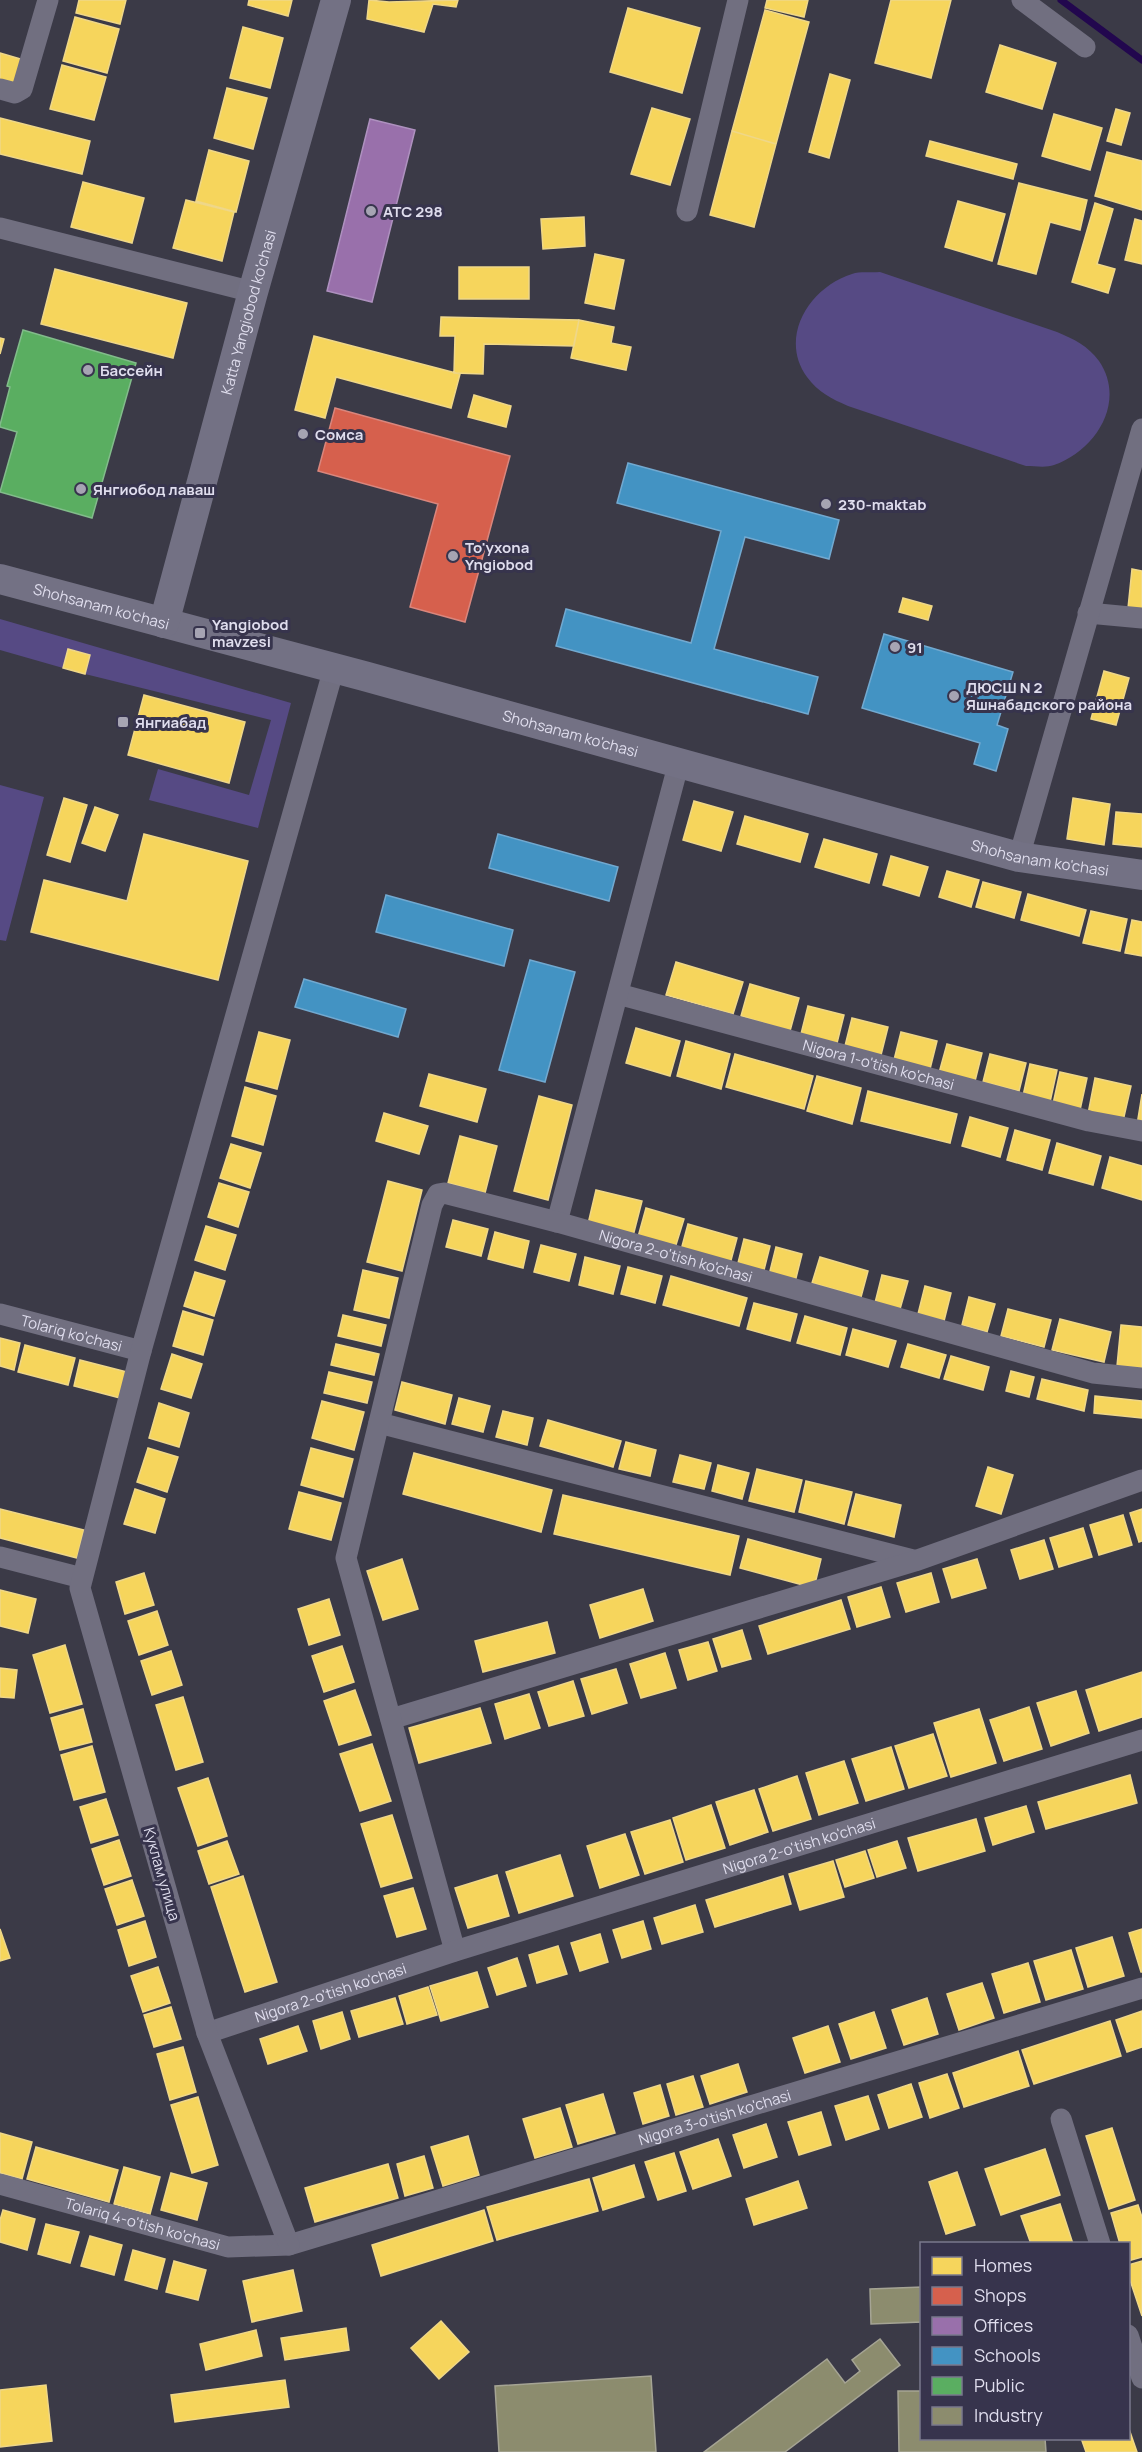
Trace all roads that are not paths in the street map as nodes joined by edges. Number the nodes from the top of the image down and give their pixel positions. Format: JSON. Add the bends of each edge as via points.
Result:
{"nodes":[{"id":1,"x":48,"y":0,"type":"edge"},
{"id":2,"x":336,"y":0,"type":"edge"},
{"id":3,"x":738,"y":0,"type":"edge"},
{"id":4,"x":1022,"y":0,"type":"edge"},
{"id":5,"x":1085,"y":47,"type":"dead end"},
{"id":6,"x":0,"y":89,"type":"edge"},
{"id":7,"x":687,"y":210,"type":"dead end"},
{"id":8,"x":0,"y":228,"type":"edge"},
{"id":9,"x":253,"y":292,"type":"junction"},
{"id":10,"x":1142,"y":429,"type":"edge"},
{"id":11,"x":0,"y":579,"type":"edge"},
{"id":12,"x":1088,"y":614,"type":"junction"},
{"id":13,"x":1142,"y":618,"type":"edge"},
{"id":14,"x":164,"y":623,"type":"junction"},
{"id":15,"x":334,"y":668,"type":"junction"},
{"id":16,"x":679,"y":762,"type":"junction"},
{"id":17,"x":1019,"y":857,"type":"junction"},
{"id":18,"x":1142,"y":875,"type":"edge"},
{"id":19,"x":618,"y":994,"type":"junction"},
{"id":20,"x":1142,"y":1131,"type":"edge"},
{"id":21,"x":557,"y":1222,"type":"junction"},
{"id":22,"x":0,"y":1314,"type":"edge"},
{"id":23,"x":141,"y":1351,"type":"junction"},
{"id":24,"x":1142,"y":1378,"type":"edge"},
{"id":25,"x":379,"y":1423,"type":"junction"},
{"id":26,"x":1142,"y":1480,"type":"edge"},
{"id":27,"x":0,"y":1557,"type":"edge"},
{"id":28,"x":915,"y":1561,"type":"junction"},
{"id":29,"x":82,"y":1578,"type":"junction"},
{"id":30,"x":391,"y":1719,"type":"junction"},
{"id":31,"x":1142,"y":1740,"type":"edge"},
{"id":32,"x":455,"y":1951,"type":"junction"},
{"id":33,"x":1142,"y":1988,"type":"edge"},
{"id":34,"x":207,"y":2033,"type":"junction"},
{"id":35,"x":1061,"y":2119,"type":"dead end"},
{"id":36,"x":0,"y":2184,"type":"edge"},
{"id":37,"x":1099,"y":2242,"type":"edge"},
{"id":38,"x":289,"y":2245,"type":"junction"},
{"id":39,"x":1130,"y":2341,"type":"edge"},
{"id":40,"x":1142,"y":2378,"type":"edge"}],
"edges":[{"from":1,"to":6,"type":"street","via":[[22,89],[15,93]]},
{"from":2,"to":9,"type":"street","name":"Katta Yangiobod ko'chasi"},
{"from":3,"to":7,"type":"street"},
{"from":4,"to":5,"type":"street"},
{"from":8,"to":9,"type":"street"},
{"from":9,"to":14,"type":"street","name":"Katta Yangiobod ko'chasi"},
{"from":10,"to":12,"type":"street"},
{"from":11,"to":14,"type":"street","name":"Shohsanam ko'chasi"},
{"from":12,"to":13,"type":"street"},
{"from":12,"to":17,"type":"street"},
{"from":14,"to":15,"type":"street","name":"Shohsanam ko'chasi"},
{"from":15,"to":16,"type":"street","name":"Shohsanam ko'chasi"},
{"from":15,"to":23,"type":"street"},
{"from":16,"to":17,"type":"street","name":"Shohsanam ko'chasi"},
{"from":16,"to":19,"type":"street"},
{"from":17,"to":18,"type":"street","name":"Shohsanam ko'chasi"},
{"from":19,"to":20,"type":"street","name":"Nigora 1-o'tish ko'chasi","via":[[1089,1121]]},
{"from":19,"to":21,"type":"street"},
{"from":21,"to":24,"type":"street","name":"Nigora 2-o'tish ko'chasi","via":[[1093,1373]]},
{"from":21,"to":25,"type":"street","name":"Nigora 2-o'tish ko'chasi","via":[[438,1194]]},
{"from":22,"to":23,"type":"street","name":"Tolariq ko'chasi"},
{"from":23,"to":29,"type":"street"},
{"from":25,"to":28,"type":"street"},
{"from":25,"to":30,"type":"street","name":"Nigora 2-o'tish ko'chasi","via":[[346,1558]]},
{"from":26,"to":28,"type":"street"},
{"from":27,"to":29,"type":"street"},
{"from":28,"to":30,"type":"street"},
{"from":29,"to":34,"type":"street","name":"Куклам улица","via":[[80,1588]]},
{"from":30,"to":32,"type":"street","name":"Nigora 2-o'tish ko'chasi"},
{"from":31,"to":32,"type":"street","name":"Nigora 2-o'tish ko'chasi"},
{"from":32,"to":34,"type":"street","name":"Nigora 2-o'tish ko'chasi"},
{"from":33,"to":38,"type":"street","name":"Nigora 3-o'tish ko'chasi"},
{"from":34,"to":38,"type":"street","name":"Куклам улица"},
{"from":35,"to":37,"type":"street"},
{"from":36,"to":38,"type":"street","name":"Tolariq 4-o'tish ko'chasi","via":[[228,2247]]},
{"from":39,"to":40,"type":"street"}]}
